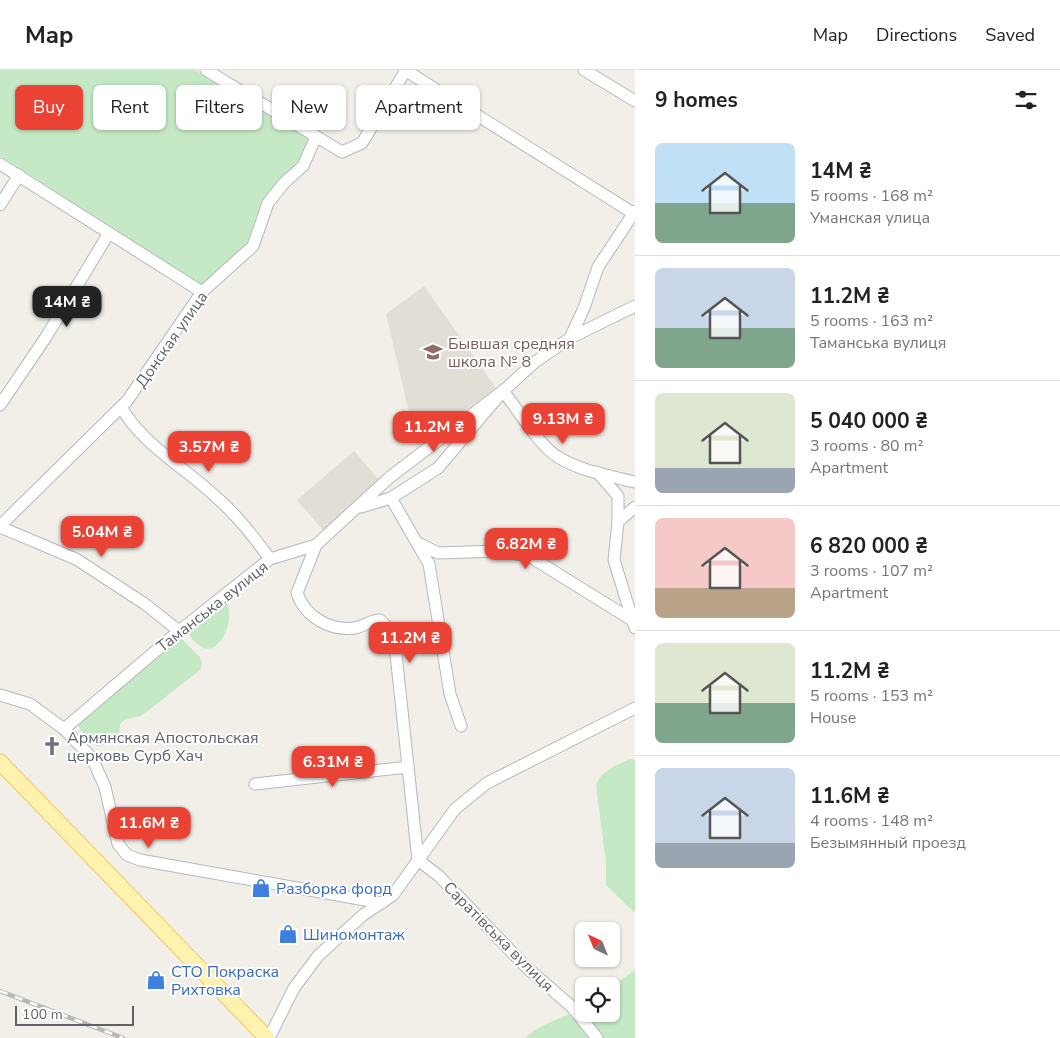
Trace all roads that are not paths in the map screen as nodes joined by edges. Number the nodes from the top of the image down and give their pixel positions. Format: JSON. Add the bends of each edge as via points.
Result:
{"nodes":[{"id":1,"x":206,"y":70,"type":"edge"},
{"id":2,"x":406,"y":70,"type":"edge"},
{"id":3,"x":584,"y":70,"type":"edge"},
{"id":4,"x":635,"y":101,"type":"edge"},
{"id":5,"x":316,"y":137,"type":"junction"},
{"id":6,"x":0,"y":164,"type":"edge"},
{"id":7,"x":19,"y":175,"type":"junction"},
{"id":8,"x":0,"y":205,"type":"edge"},
{"id":9,"x":634,"y":212,"type":"edge"},
{"id":10,"x":109,"y":233,"type":"junction"},
{"id":11,"x":202,"y":292,"type":"junction"},
{"id":12,"x":635,"y":306,"type":"edge"},
{"id":13,"x":570,"y":338,"type":"junction"},
{"id":14,"x":503,"y":391,"type":"junction"},
{"id":15,"x":0,"y":406,"type":"edge"},
{"id":16,"x":121,"y":407,"type":"junction"},
{"id":17,"x":597,"y":472,"type":"junction"},
{"id":18,"x":635,"y":482,"type":"edge"},
{"id":19,"x":391,"y":498,"type":"junction"},
{"id":20,"x":635,"y":507,"type":"edge"},
{"id":21,"x":357,"y":508,"type":"junction"},
{"id":22,"x":618,"y":522,"type":"junction"},
{"id":23,"x":0,"y":527,"type":"edge"},
{"id":24,"x":418,"y":543,"type":"junction"},
{"id":25,"x":316,"y":545,"type":"junction"},
{"id":26,"x":270,"y":559,"type":"junction"},
{"id":27,"x":634,"y":624,"type":"edge"},
{"id":28,"x":179,"y":631,"type":"junction"},
{"id":29,"x":0,"y":694,"type":"edge"},
{"id":30,"x":635,"y":708,"type":"edge"},
{"id":31,"x":461,"y":726,"type":"dead end"},
{"id":32,"x":64,"y":729,"type":"junction"},
{"id":33,"x":0,"y":762,"type":"edge"},
{"id":34,"x":408,"y":767,"type":"junction"},
{"id":35,"x":255,"y":784,"type":"dead end"},
{"id":36,"x":418,"y":860,"type":"junction"},
{"id":37,"x":382,"y":903,"type":"junction"},
{"id":38,"x":268,"y":1038,"type":"edge"},
{"id":39,"x":597,"y":1038,"type":"edge"}],
"edges":[{"from":1,"to":5,"type":"street"},
{"from":2,"to":5,"type":"street","via":[[362,143],[342,152]]},
{"from":2,"to":9,"type":"street"},
{"from":3,"to":4,"type":"street"},
{"from":5,"to":11,"type":"street","name":"Донская улица","via":[[303,166],[268,203],[252,246]]},
{"from":6,"to":7,"type":"street"},
{"from":7,"to":8,"type":"street"},
{"from":7,"to":10,"type":"street"},
{"from":9,"to":13,"type":"street","via":[[598,267]]},
{"from":10,"to":11,"type":"street"},
{"from":10,"to":15,"type":"street"},
{"from":11,"to":16,"type":"street","name":"Донская улица"},
{"from":12,"to":13,"type":"street","name":"Таманська вулиця"},
{"from":13,"to":14,"type":"street","name":"Таманська вулиця","via":[[535,362]]},
{"from":14,"to":17,"type":"street","via":[[556,456]]},
{"from":14,"to":19,"type":"street","via":[[438,468]]},
{"from":14,"to":21,"type":"street","name":"Таманська вулиця","via":[[390,477]]},
{"from":16,"to":23,"type":"street","name":"Донская улица"},
{"from":16,"to":26,"type":"street","via":[[132,426],[245,524]]},
{"from":17,"to":18,"type":"street"},
{"from":17,"to":22,"type":"street","via":[[618,496]]},
{"from":19,"to":21,"type":"street"},
{"from":19,"to":24,"type":"street"},
{"from":20,"to":22,"type":"street"},
{"from":21,"to":25,"type":"street","name":"Таманська вулиця"},
{"from":22,"to":27,"type":"street","via":[[614,560]]},
{"from":23,"to":28,"type":"street","via":[[76,559],[133,595]]},
{"from":24,"to":27,"type":"street","via":[[438,553],[498,551],[529,556]]},
{"from":24,"to":31,"type":"street","via":[[429,564],[450,694]]},
{"from":25,"to":26,"type":"street","name":"Таманська вулиця"},
{"from":25,"to":34,"type":"street","via":[[298,593],[300,601],[315,618],[333,628],[356,628],[380,620],[388,628],[395,646]]},
{"from":26,"to":28,"type":"street","name":"Таманська вулиця"},
{"from":28,"to":32,"type":"street","name":"Таманська вулиця"},
{"from":29,"to":32,"type":"street","via":[[30,704]]},
{"from":30,"to":36,"type":"street","via":[[487,783],[454,809]]},
{"from":32,"to":37,"type":"street","via":[[92,758],[105,787],[118,844],[127,855],[140,860]]},
{"from":33,"to":38,"type":"main road"},
{"from":34,"to":35,"type":"street"},
{"from":34,"to":36,"type":"street"},
{"from":36,"to":37,"type":"street","via":[[393,895]]},
{"from":36,"to":39,"type":"street","name":"Саратівська вулиця","via":[[439,876],[526,967],[572,1007]]},
{"from":37,"to":38,"type":"street","via":[[363,915],[318,956],[294,988]]}]}
